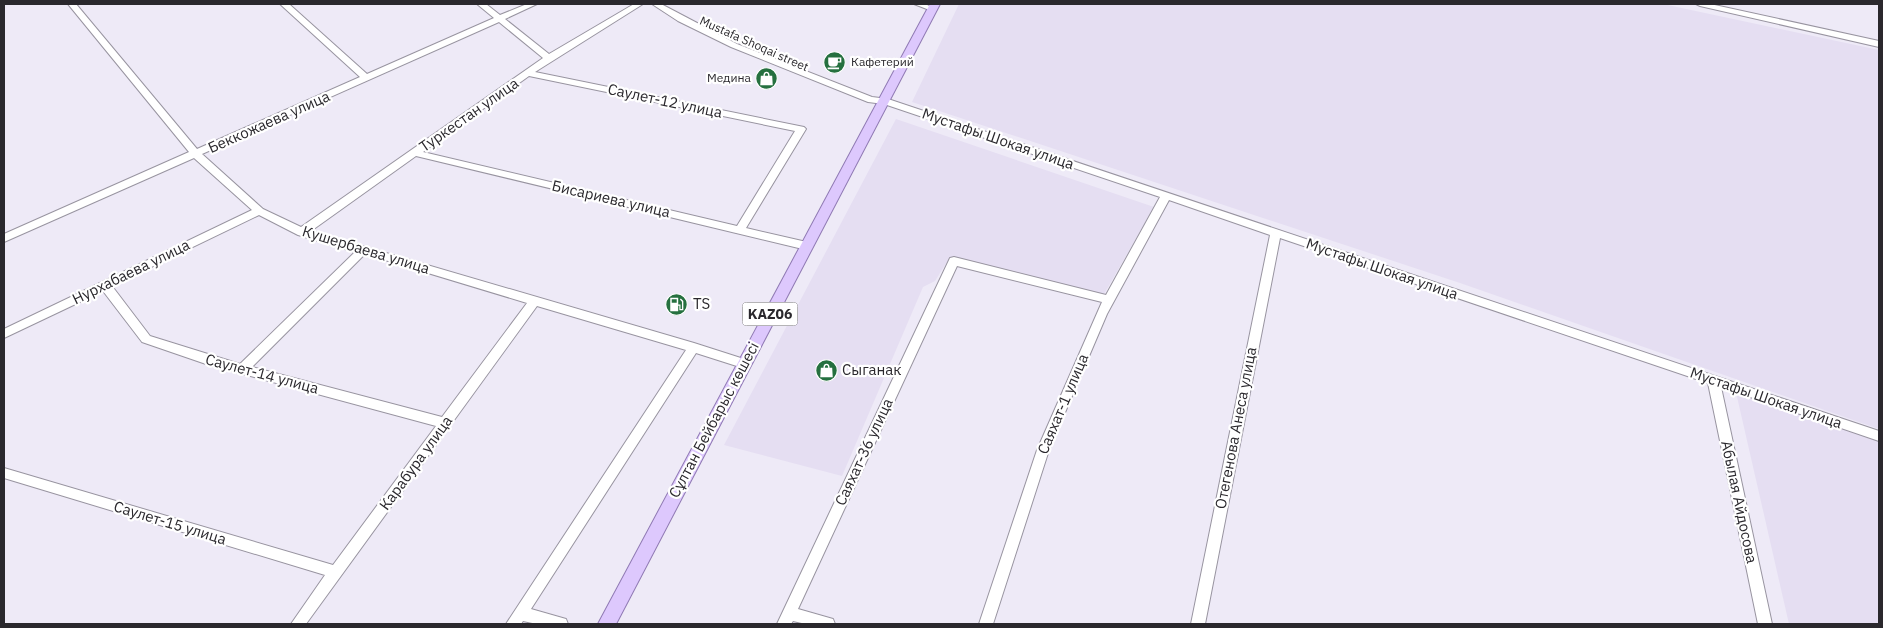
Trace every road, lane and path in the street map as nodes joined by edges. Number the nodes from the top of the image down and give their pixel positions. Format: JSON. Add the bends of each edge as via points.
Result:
{"nodes":[{"id":1,"x":72,"y":4,"type":"edge"},
{"id":2,"x":284,"y":4,"type":"edge"},
{"id":3,"x":481,"y":4,"type":"edge"},
{"id":4,"x":533,"y":4,"type":"edge"},
{"id":5,"x":639,"y":4,"type":"edge"},
{"id":6,"x":656,"y":4,"type":"edge"},
{"id":7,"x":670,"y":4,"type":"edge"},
{"id":8,"x":918,"y":4,"type":"edge"},
{"id":9,"x":1700,"y":4,"type":"edge"},
{"id":10,"x":933,"y":6,"type":"edge"},
{"id":11,"x":501,"y":18,"type":"junction"},
{"id":12,"x":1879,"y":44,"type":"edge"},
{"id":13,"x":549,"y":58,"type":"junction"},
{"id":14,"x":528,"y":73,"type":"junction"},
{"id":15,"x":366,"y":78,"type":"junction"},
{"id":16,"x":885,"y":101,"type":"junction"},
{"id":17,"x":416,"y":153,"type":"junction"},
{"id":18,"x":196,"y":154,"type":"junction"},
{"id":19,"x":1166,"y":196,"type":"junction"},
{"id":20,"x":259,"y":211,"type":"junction"},
{"id":21,"x":740,"y":230,"type":"junction"},
{"id":22,"x":302,"y":232,"type":"junction"},
{"id":23,"x":1276,"y":233,"type":"junction"},
{"id":24,"x":4,"y":238,"type":"edge"},
{"id":25,"x":807,"y":246,"type":"junction"},
{"id":26,"x":363,"y":250,"type":"junction"},
{"id":27,"x":105,"y":285,"type":"junction"},
{"id":28,"x":1109,"y":300,"type":"junction"},
{"id":29,"x":534,"y":301,"type":"junction"},
{"id":30,"x":4,"y":334,"type":"edge"},
{"id":31,"x":694,"y":347,"type":"junction"},
{"id":32,"x":743,"y":363,"type":"junction"},
{"id":33,"x":242,"y":369,"type":"junction"},
{"id":34,"x":1713,"y":380,"type":"junction"},
{"id":35,"x":445,"y":424,"type":"junction"},
{"id":36,"x":1879,"y":436,"type":"edge"},
{"id":37,"x":4,"y":473,"type":"edge"},
{"id":38,"x":336,"y":572,"type":"junction"},
{"id":39,"x":517,"y":619,"type":"edge"},
{"id":40,"x":787,"y":619,"type":"edge"},
{"id":41,"x":298,"y":624,"type":"edge"},
{"id":42,"x":561,"y":624,"type":"edge"},
{"id":43,"x":607,"y":624,"type":"edge"},
{"id":44,"x":828,"y":624,"type":"edge"},
{"id":45,"x":986,"y":624,"type":"edge"},
{"id":46,"x":1198,"y":624,"type":"edge"},
{"id":47,"x":1765,"y":624,"type":"edge"}],
"edges":[{"from":1,"to":18,"type":"street","name":"Кушербаева улица"},
{"from":2,"to":15,"type":"street"},
{"from":3,"to":11,"type":"street"},
{"from":4,"to":11,"type":"street","name":"Беккожаева улица"},
{"from":5,"to":13,"type":"street","name":"Туркестан улица"},
{"from":6,"to":16,"type":"street","name":"Mustafa Shoqai street","via":[[689,24],[782,66],[871,100]]},
{"from":7,"to":16,"type":"street","name":"Mustafa Shoqai street","via":[[706,24],[789,61],[876,94]]},
{"from":8,"to":10,"type":"street"},
{"from":9,"to":12,"type":"street"},
{"from":10,"to":16,"type":"main road","name":"Сұлтан Бейбарыс көшесі","number":"KAZ06"},
{"from":11,"to":13,"type":"street"},
{"from":11,"to":15,"type":"street","name":"Беккожаева улица"},
{"from":13,"to":14,"type":"street","name":"Туркестан улица"},
{"from":14,"to":17,"type":"street","name":"Туркестан улица"},
{"from":14,"to":21,"type":"street","name":"Саулет-12 улица","via":[[801,129]]},
{"from":15,"to":18,"type":"street","name":"Беккожаева улица"},
{"from":16,"to":19,"type":"street","name":"Мустафы Шокая улица"},
{"from":16,"to":25,"type":"main road","name":"Сұлтан Бейбарыс көшесі","number":"KAZ06"},
{"from":17,"to":21,"type":"street","name":"Бисариева улица"},
{"from":17,"to":22,"type":"street","name":"Туркестан улица"},
{"from":18,"to":20,"type":"street","name":"Кушербаева улица"},
{"from":18,"to":24,"type":"street","name":"Беккожаева улица"},
{"from":19,"to":23,"type":"street","name":"Мустафы Шокая улица"},
{"from":19,"to":28,"type":"street","name":"Саяхат-1 улица"},
{"from":20,"to":22,"type":"street","name":"Кушербаева улица"},
{"from":20,"to":27,"type":"street","name":"Нурхабаева улица"},
{"from":21,"to":25,"type":"street","name":"Бисариева улица"},
{"from":22,"to":26,"type":"street","name":"Кушербаева улица"},
{"from":23,"to":34,"type":"street","name":"Мустафы Шокая улица"},
{"from":23,"to":46,"type":"street","name":"Отегенова Анеса улица"},
{"from":25,"to":32,"type":"main road","name":"Сұлтан Бейбарыс көшесі","number":"KAZ06"},
{"from":26,"to":29,"type":"street","name":"Кушербаева улица"},
{"from":26,"to":33,"type":"street"},
{"from":27,"to":30,"type":"street","name":"Нурхабаева улица"},
{"from":27,"to":33,"type":"street","name":"Саулет-14 улица","via":[[146,340]]},
{"from":28,"to":40,"type":"street","name":"Саяхат-36 улица","via":[[954,261]]},
{"from":28,"to":45,"type":"street","name":"Саяхат-1 улица","via":[[1043,450]]},
{"from":29,"to":31,"type":"street","name":"Кушербаева улица"},
{"from":29,"to":35,"type":"street","name":"Карабура улица"},
{"from":31,"to":32,"type":"street","name":"Кушербаева улица"},
{"from":31,"to":39,"type":"street"},
{"from":32,"to":43,"type":"main road","name":"Сұлтан Бейбарыс көшесі","number":"KAZ06"},
{"from":33,"to":35,"type":"street","name":"Саулет-14 улица"},
{"from":34,"to":36,"type":"street","name":"Мустафы Шокая улица"},
{"from":34,"to":47,"type":"street","name":"Абылая Айдосова"},
{"from":35,"to":38,"type":"street","name":"Карабура улица"},
{"from":37,"to":38,"type":"street","name":"Саулет-15 улица"},
{"from":38,"to":41,"type":"street","name":"Карабура улица"},
{"from":39,"to":42,"type":"street"},
{"from":40,"to":44,"type":"street"}]}
